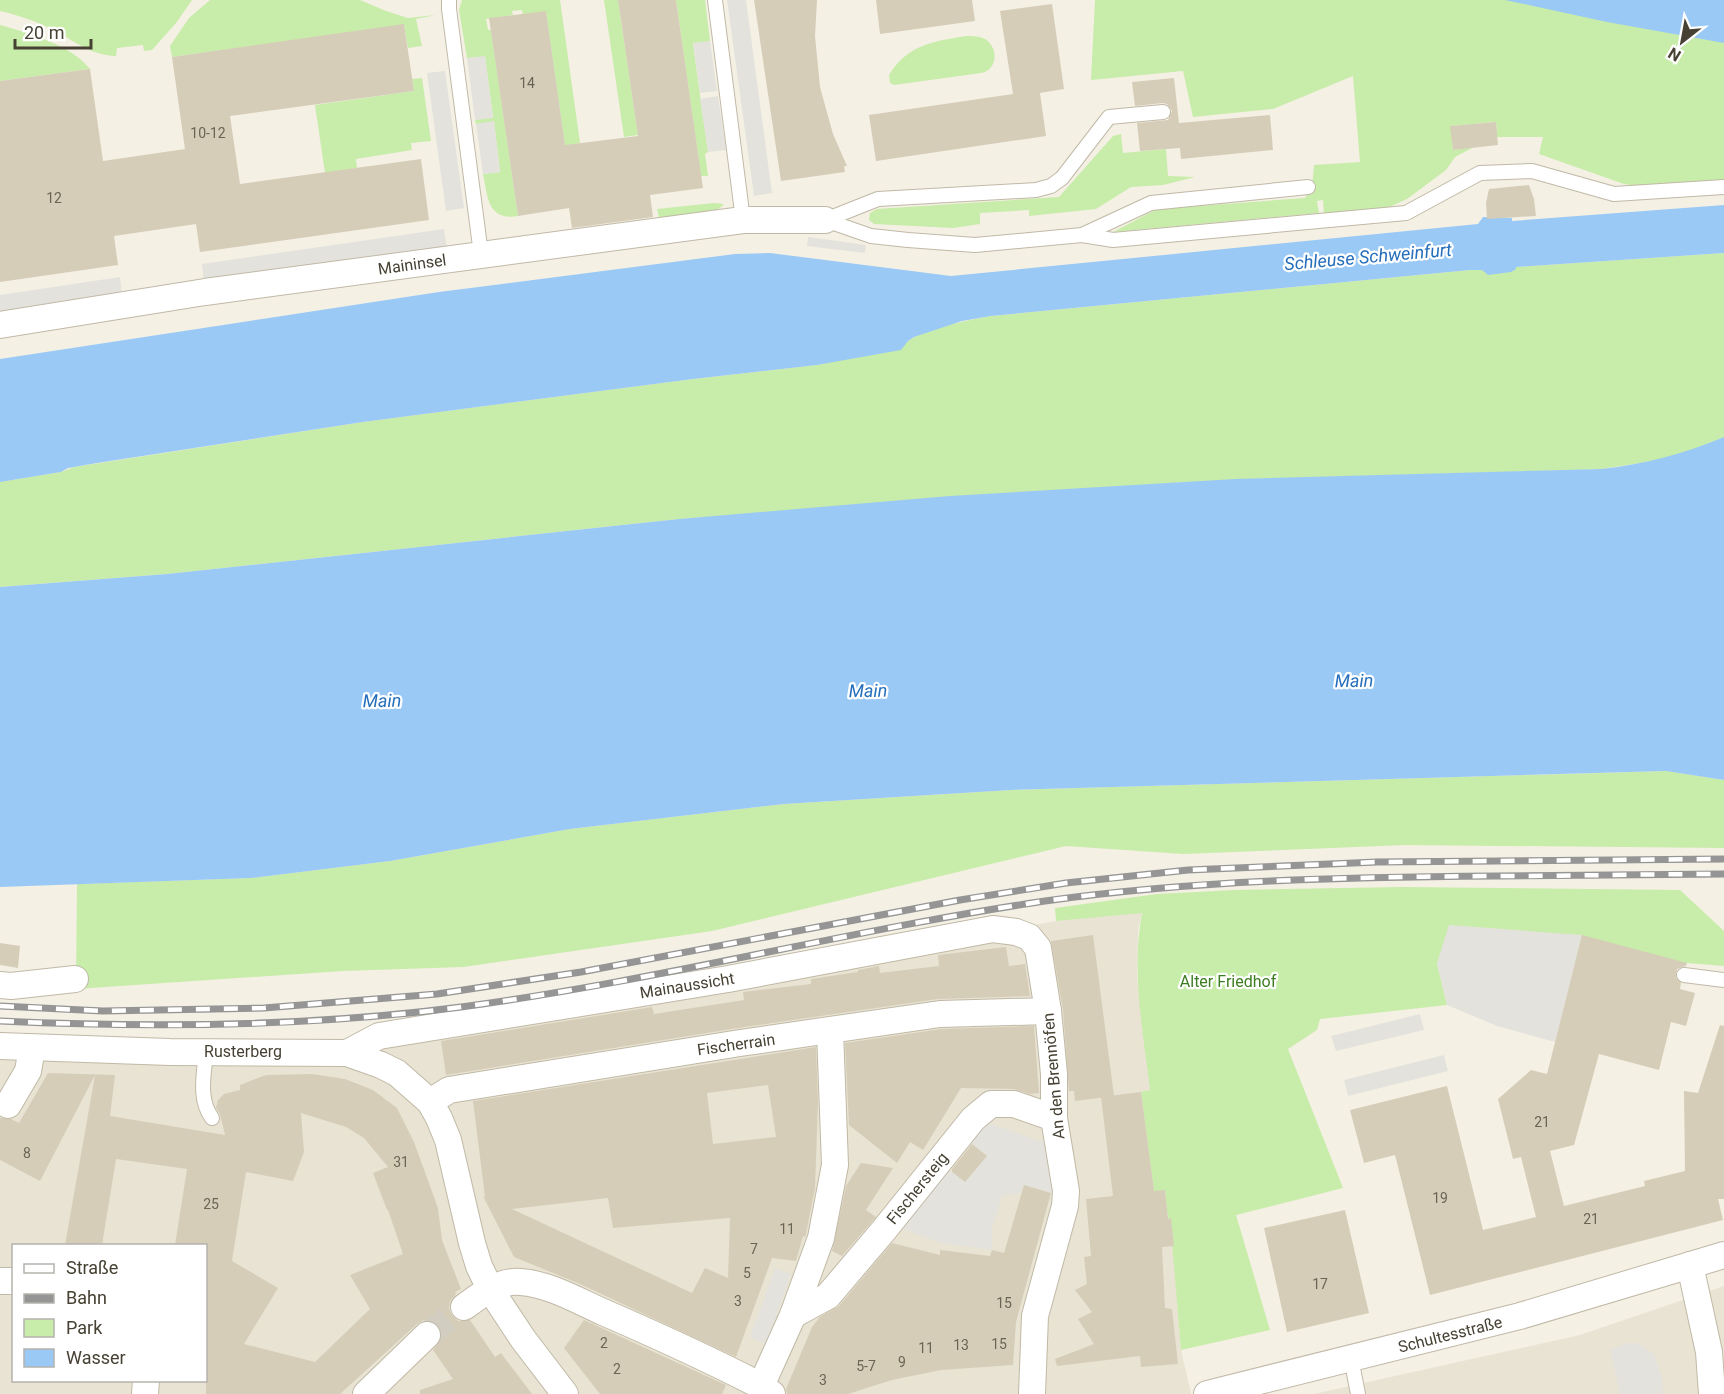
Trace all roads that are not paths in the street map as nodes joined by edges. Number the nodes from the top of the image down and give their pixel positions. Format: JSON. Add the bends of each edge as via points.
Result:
{"nodes":[{"id":1,"x":449,"y":0,"type":"edge"},
{"id":2,"x":715,"y":0,"type":"edge"},
{"id":3,"x":1163,"y":112,"type":"dead end"},
{"id":4,"x":1308,"y":187,"type":"dead end"},
{"id":5,"x":1724,"y":187,"type":"edge"},
{"id":6,"x":743,"y":220,"type":"junction"},
{"id":7,"x":825,"y":220,"type":"junction"},
{"id":8,"x":1082,"y":235,"type":"junction"},
{"id":9,"x":481,"y":254,"type":"junction"},
{"id":10,"x":0,"y":325,"type":"edge"},
{"id":11,"x":1029,"y":937,"type":"joint"},
{"id":12,"x":1684,"y":975,"type":"dead end"},
{"id":13,"x":75,"y":979,"type":"dead end"},
{"id":14,"x":1724,"y":980,"type":"edge"},
{"id":15,"x":0,"y":985,"type":"edge"},
{"id":16,"x":1048,"y":1011,"type":"junction"},
{"id":17,"x":830,"y":1031,"type":"junction"},
{"id":18,"x":0,"y":1046,"type":"edge"},
{"id":19,"x":32,"y":1048,"type":"junction"},
{"id":20,"x":206,"y":1052,"type":"junction"},
{"id":21,"x":347,"y":1053,"type":"junction"},
{"id":22,"x":430,"y":1102,"type":"junction"},
{"id":23,"x":8,"y":1105,"type":"dead end"},
{"id":24,"x":212,"y":1118,"type":"dead end"},
{"id":25,"x":1054,"y":1118,"type":"junction"},
{"id":26,"x":1724,"y":1256,"type":"edge"},
{"id":27,"x":1690,"y":1265,"type":"junction"},
{"id":28,"x":490,"y":1289,"type":"junction"},
{"id":29,"x":464,"y":1307,"type":"tunnel mouth"},
{"id":30,"x":793,"y":1315,"type":"junction"},
{"id":31,"x":427,"y":1335,"type":"tunnel mouth"},
{"id":32,"x":1351,"y":1358,"type":"junction"},
{"id":33,"x":766,"y":1390,"type":"edge"},
{"id":34,"x":366,"y":1394,"type":"edge"},
{"id":35,"x":565,"y":1394,"type":"edge"},
{"id":36,"x":1032,"y":1394,"type":"edge"},
{"id":37,"x":1207,"y":1394,"type":"edge"},
{"id":38,"x":1358,"y":1394,"type":"edge"},
{"id":39,"x":1712,"y":1394,"type":"edge"}],
"edges":[{"from":1,"to":9,"type":"lane"},
{"from":2,"to":6,"type":"lane"},
{"from":3,"to":7,"type":"lane","via":[[1108,117],[1062,178],[1051,186],[878,199]]},
{"from":4,"to":8,"type":"lane","via":[[1151,203]]},
{"from":5,"to":8,"type":"lane","via":[[1614,194],[1532,171],[1480,173],[1406,213],[1113,240]]},
{"from":6,"to":7,"type":"street","name":"Maininsel"},
{"from":6,"to":9,"type":"street","name":"Maininsel"},
{"from":7,"to":8,"type":"lane","via":[[871,236],[964,244]]},
{"from":9,"to":10,"type":"street","name":"Maininsel"},
{"from":11,"to":16,"type":"street","name":"An den Brennöfen","via":[[1038,948]]},
{"from":11,"to":21,"type":"street","name":"Mainaussicht","via":[[993,929],[728,979],[379,1035]]},
{"from":12,"to":14,"type":"lane"},
{"from":13,"to":15,"type":"street"},
{"from":16,"to":17,"type":"street","name":"Fischerrain","via":[[940,1014]]},
{"from":16,"to":25,"type":"street","name":"An den Brennöfen"},
{"from":17,"to":22,"type":"street","name":"Fischerrain","via":[[449,1090]]},
{"from":17,"to":30,"type":"street","via":[[835,1165],[821,1238]]},
{"from":18,"to":19,"type":"street","name":"Rusterberg"},
{"from":19,"to":20,"type":"street","name":"Rusterberg"},
{"from":19,"to":23,"type":"street","via":[[28,1071]]},
{"from":20,"to":21,"type":"street","name":"Rusterberg"},
{"from":20,"to":24,"type":"lane","via":[[204,1100]]},
{"from":21,"to":22,"type":"street","name":"Rusterberg","via":[[397,1073]]},
{"from":22,"to":28,"type":"street","name":"Rusterberg","via":[[448,1140],[472,1243]]},
{"from":25,"to":30,"type":"street","name":"Fischersteig","via":[[1014,1104],[991,1104],[973,1119],[828,1296]]},
{"from":25,"to":36,"type":"street","name":"An den Brennöfen","via":[[1066,1198],[1035,1316]]},
{"from":26,"to":27,"type":"street","name":"Schultesstraße"},
{"from":27,"to":32,"type":"street","name":"Schultesstraße","via":[[1520,1316]]},
{"from":27,"to":39,"type":"street","via":[[1709,1352]]},
{"from":28,"to":29,"type":"street"},
{"from":28,"to":33,"type":"street","via":[[521,1282],[546,1288],[680,1346]]},
{"from":28,"to":35,"type":"street"},
{"from":30,"to":33,"type":"street"},
{"from":31,"to":34,"type":"street"},
{"from":32,"to":37,"type":"street","name":"Schultesstraße"},
{"from":32,"to":38,"type":"lane"}]}
